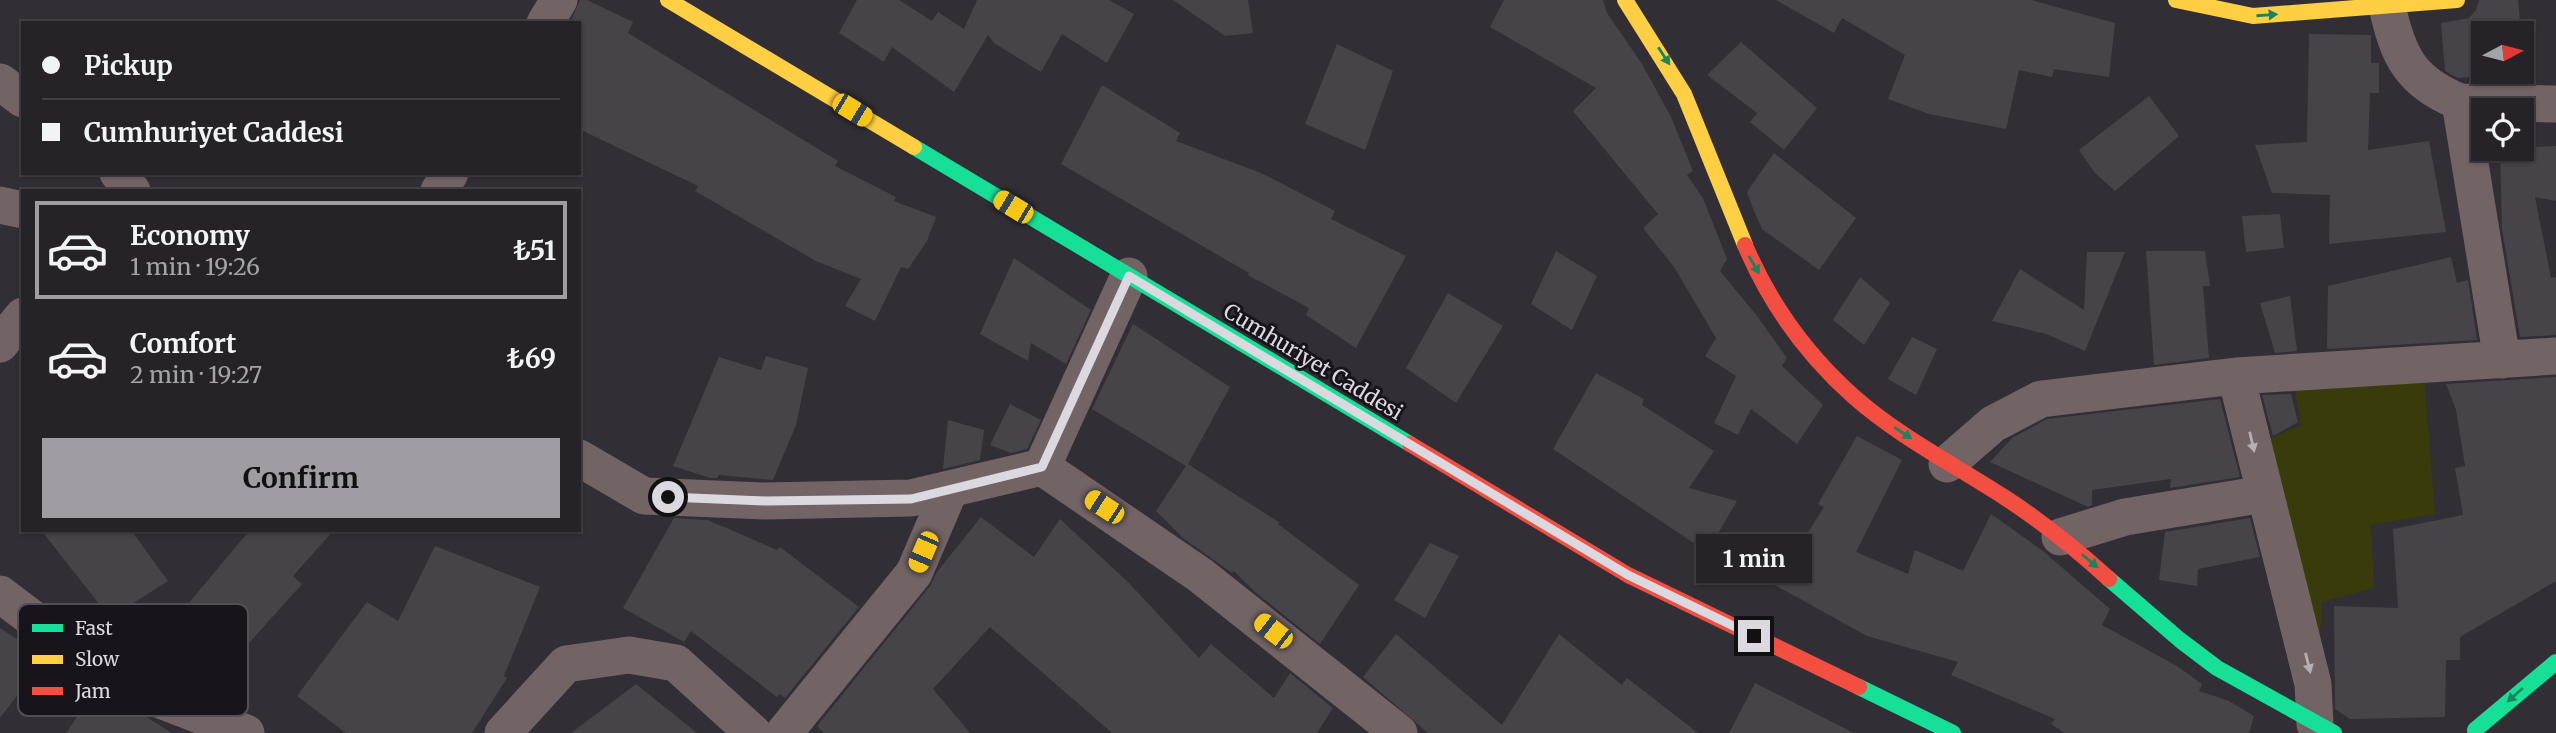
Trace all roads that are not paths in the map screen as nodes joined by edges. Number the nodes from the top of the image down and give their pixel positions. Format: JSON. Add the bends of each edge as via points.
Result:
{"nodes":[{"id":1,"x":559,"y":0,"type":"edge"},
{"id":2,"x":668,"y":0,"type":"edge"},
{"id":3,"x":1625,"y":0,"type":"edge"},
{"id":4,"x":2176,"y":0,"type":"edge"},
{"id":5,"x":2458,"y":0,"type":"edge"},
{"id":6,"x":2387,"y":6,"type":"junction"},
{"id":7,"x":546,"y":21,"type":"edge"},
{"id":8,"x":0,"y":82,"type":"edge"},
{"id":9,"x":21,"y":98,"type":"edge"},
{"id":10,"x":2460,"y":102,"type":"junction"},
{"id":11,"x":2556,"y":104,"type":"edge"},
{"id":12,"x":120,"y":175,"type":"edge"},
{"id":13,"x":130,"y":189,"type":"edge"},
{"id":14,"x":0,"y":205,"type":"edge"},
{"id":15,"x":21,"y":209,"type":"edge"},
{"id":16,"x":1129,"y":276,"type":"junction"},
{"id":17,"x":21,"y":318,"type":"edge"},
{"id":18,"x":0,"y":344,"type":"edge"},
{"id":19,"x":2556,"y":356,"type":"edge"},
{"id":20,"x":2502,"y":360,"type":"junction"},
{"id":21,"x":2236,"y":376,"type":"junction"},
{"id":22,"x":581,"y":459,"type":"edge"},
{"id":23,"x":1947,"y":464,"type":"junction"},
{"id":24,"x":1042,"y":467,"type":"junction"},
{"id":25,"x":950,"y":489,"type":"junction"},
{"id":26,"x":2264,"y":494,"type":"junction"},
{"id":27,"x":2060,"y":537,"type":"junction"},
{"id":28,"x":0,"y":594,"type":"edge"},
{"id":29,"x":18,"y":608,"type":"edge"},
{"id":30,"x":2556,"y":650,"type":"edge"},
{"id":31,"x":2556,"y":662,"type":"edge"},
{"id":32,"x":2541,"y":672,"type":"junction"},
{"id":33,"x":202,"y":716,"type":"edge"},
{"id":34,"x":2325,"y":728,"type":"edge"},
{"id":35,"x":2456,"y":732,"type":"edge"},
{"id":36,"x":2482,"y":732,"type":"edge"},
{"id":37,"x":246,"y":733,"type":"edge"},
{"id":38,"x":503,"y":733,"type":"edge"},
{"id":39,"x":753,"y":733,"type":"edge"},
{"id":40,"x":784,"y":733,"type":"edge"},
{"id":41,"x":1399,"y":733,"type":"edge"},
{"id":42,"x":1952,"y":733,"type":"edge"}],
"edges":[{"from":1,"to":7,"type":"street"},
{"from":2,"to":16,"type":"main road","name":"Cumhuriyet Caddesi"},
{"from":3,"to":23,"type":"main road","one_way":true,"via":[[1670,66],[1750,258],[1804,345],[1838,384]]},
{"from":4,"to":6,"type":"main road","one_way":true,"via":[[2253,16]]},
{"from":5,"to":6,"type":"main road"},
{"from":6,"to":10,"type":"street","via":[[2393,35],[2409,68],[2423,83]]},
{"from":8,"to":9,"type":"street"},
{"from":10,"to":11,"type":"street"},
{"from":10,"to":20,"type":"street"},
{"from":12,"to":13,"type":"street"},
{"from":14,"to":15,"type":"street"},
{"from":16,"to":24,"type":"street"},
{"from":16,"to":42,"type":"main road","name":"Cumhuriyet Caddesi","via":[[1628,575]]},
{"from":17,"to":18,"type":"street"},
{"from":19,"to":20,"type":"street"},
{"from":20,"to":21,"type":"street"},
{"from":21,"to":23,"type":"street","via":[[2041,399],[1993,424]]},
{"from":21,"to":26,"type":"street","one_way":true},
{"from":22,"to":25,"type":"street","via":[[644,496],[766,501],[911,499]]},
{"from":23,"to":27,"type":"main road"},
{"from":24,"to":25,"type":"street"},
{"from":24,"to":41,"type":"street","via":[[1200,575]]},
{"from":25,"to":40,"type":"street","via":[[914,573]]},
{"from":26,"to":27,"type":"street","via":[[2125,517]]},
{"from":26,"to":34,"type":"street","one_way":true},
{"from":27,"to":34,"type":"main road","one_way":true,"via":[[2203,658],[2258,695]]},
{"from":28,"to":29,"type":"street"},
{"from":30,"to":32,"type":"main road"},
{"from":31,"to":32,"type":"main road"},
{"from":32,"to":36,"type":"main road","one_way":true},
{"from":33,"to":37,"type":"street"},
{"from":35,"to":36,"type":"main road"},
{"from":38,"to":39,"type":"street","via":[[566,664],[629,655],[676,663]]}]}
